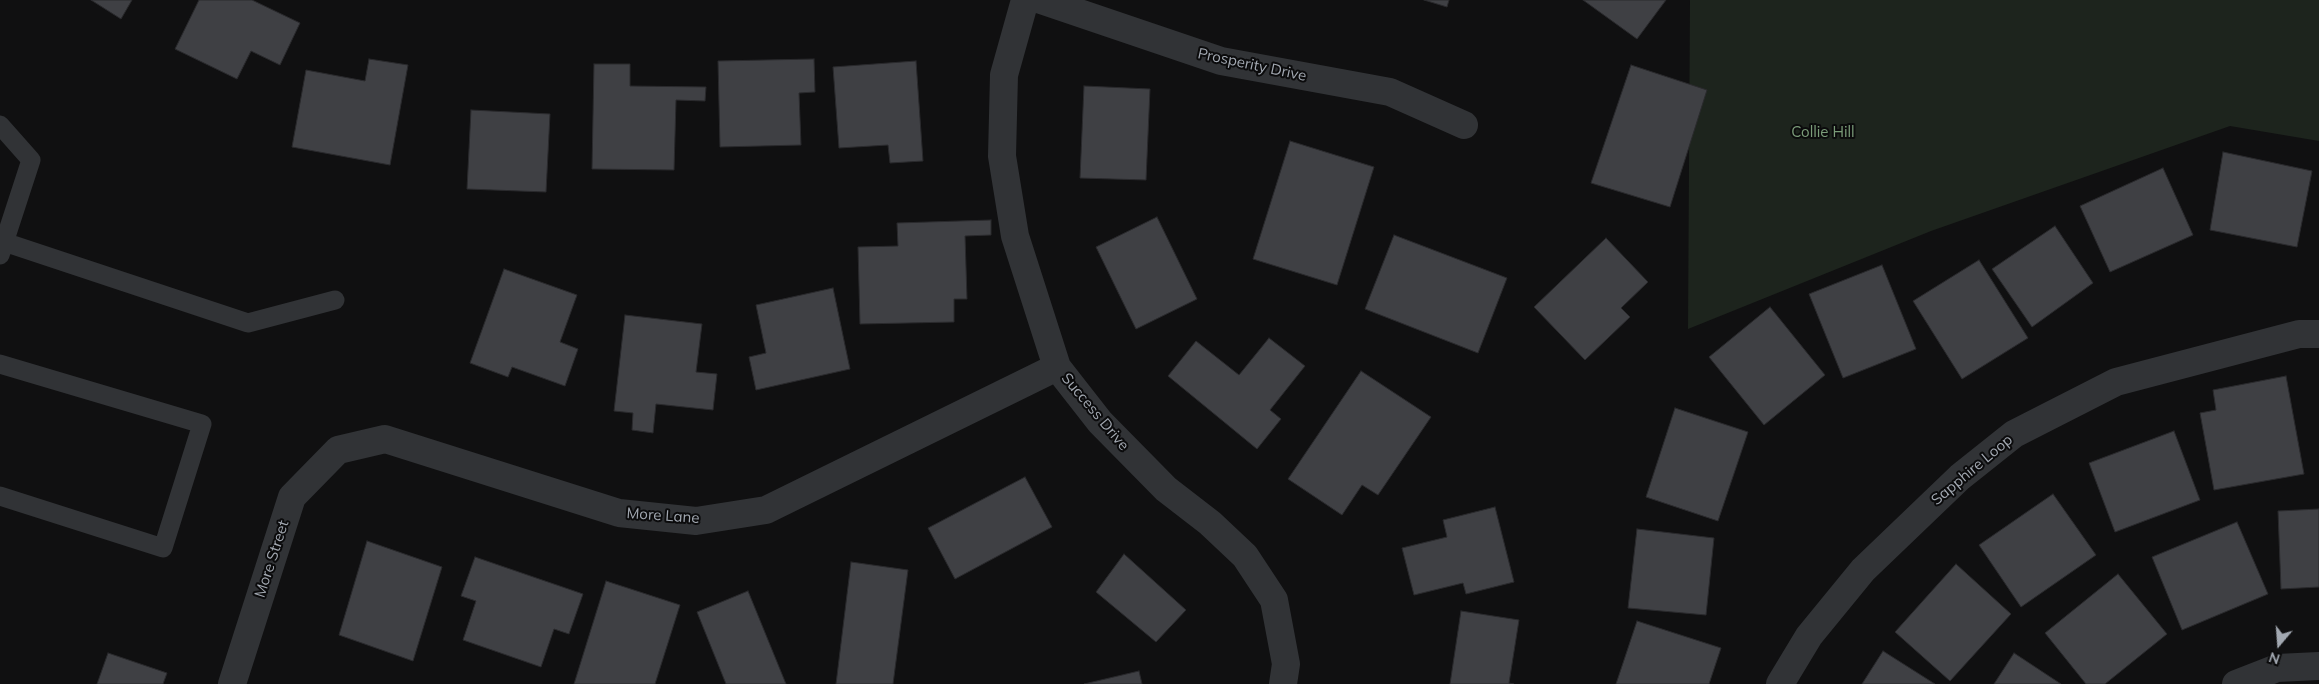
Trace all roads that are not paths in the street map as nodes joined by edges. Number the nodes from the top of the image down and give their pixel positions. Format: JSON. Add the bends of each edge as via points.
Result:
{"nodes":[{"id":1,"x":1026,"y":0,"type":"edge"},
{"id":2,"x":1040,"y":0,"type":"edge"},
{"id":3,"x":0,"y":125,"type":"edge"},
{"id":4,"x":1464,"y":125,"type":"dead end"},
{"id":5,"x":2,"y":249,"type":"edge"},
{"id":6,"x":335,"y":300,"type":"dead end"},
{"id":7,"x":2319,"y":334,"type":"edge"},
{"id":8,"x":0,"y":364,"type":"edge"},
{"id":9,"x":1057,"y":367,"type":"junction"},
{"id":10,"x":338,"y":450,"type":"joint"},
{"id":11,"x":0,"y":496,"type":"edge"},
{"id":12,"x":2319,"y":666,"type":"edge"},
{"id":13,"x":232,"y":684,"type":"edge"},
{"id":14,"x":1283,"y":684,"type":"edge"},
{"id":15,"x":1780,"y":684,"type":"edge"},
{"id":16,"x":2236,"y":684,"type":"edge"}],
"edges":[{"from":1,"to":9,"type":"street","name":"Success Drive","via":[[1004,75],[1002,156],[1015,236]]},
{"from":2,"to":4,"type":"street","name":"Prosperity Drive","via":[[1221,61],[1390,92]]},
{"from":3,"to":5,"type":"lane","via":[[31,160]]},
{"from":5,"to":6,"type":"lane","via":[[248,323]]},
{"from":7,"to":15,"type":"street","name":"Sapphire Loop","via":[[2299,334],[2116,382],[2014,434],[1960,477],[1863,570],[1809,636]]},
{"from":8,"to":11,"type":"lane","via":[[202,424],[163,548]]},
{"from":9,"to":10,"type":"street","name":"More Lane","via":[[766,510],[696,521],[619,513],[385,438]]},
{"from":9,"to":14,"type":"street","name":"Success Drive","via":[[1100,422],[1166,489],[1210,523],[1245,556],[1274,600],[1286,664]]},
{"from":10,"to":13,"type":"street","name":"More Street","via":[[292,496]]},
{"from":12,"to":16,"type":"street","via":[[2277,668]]}]}
